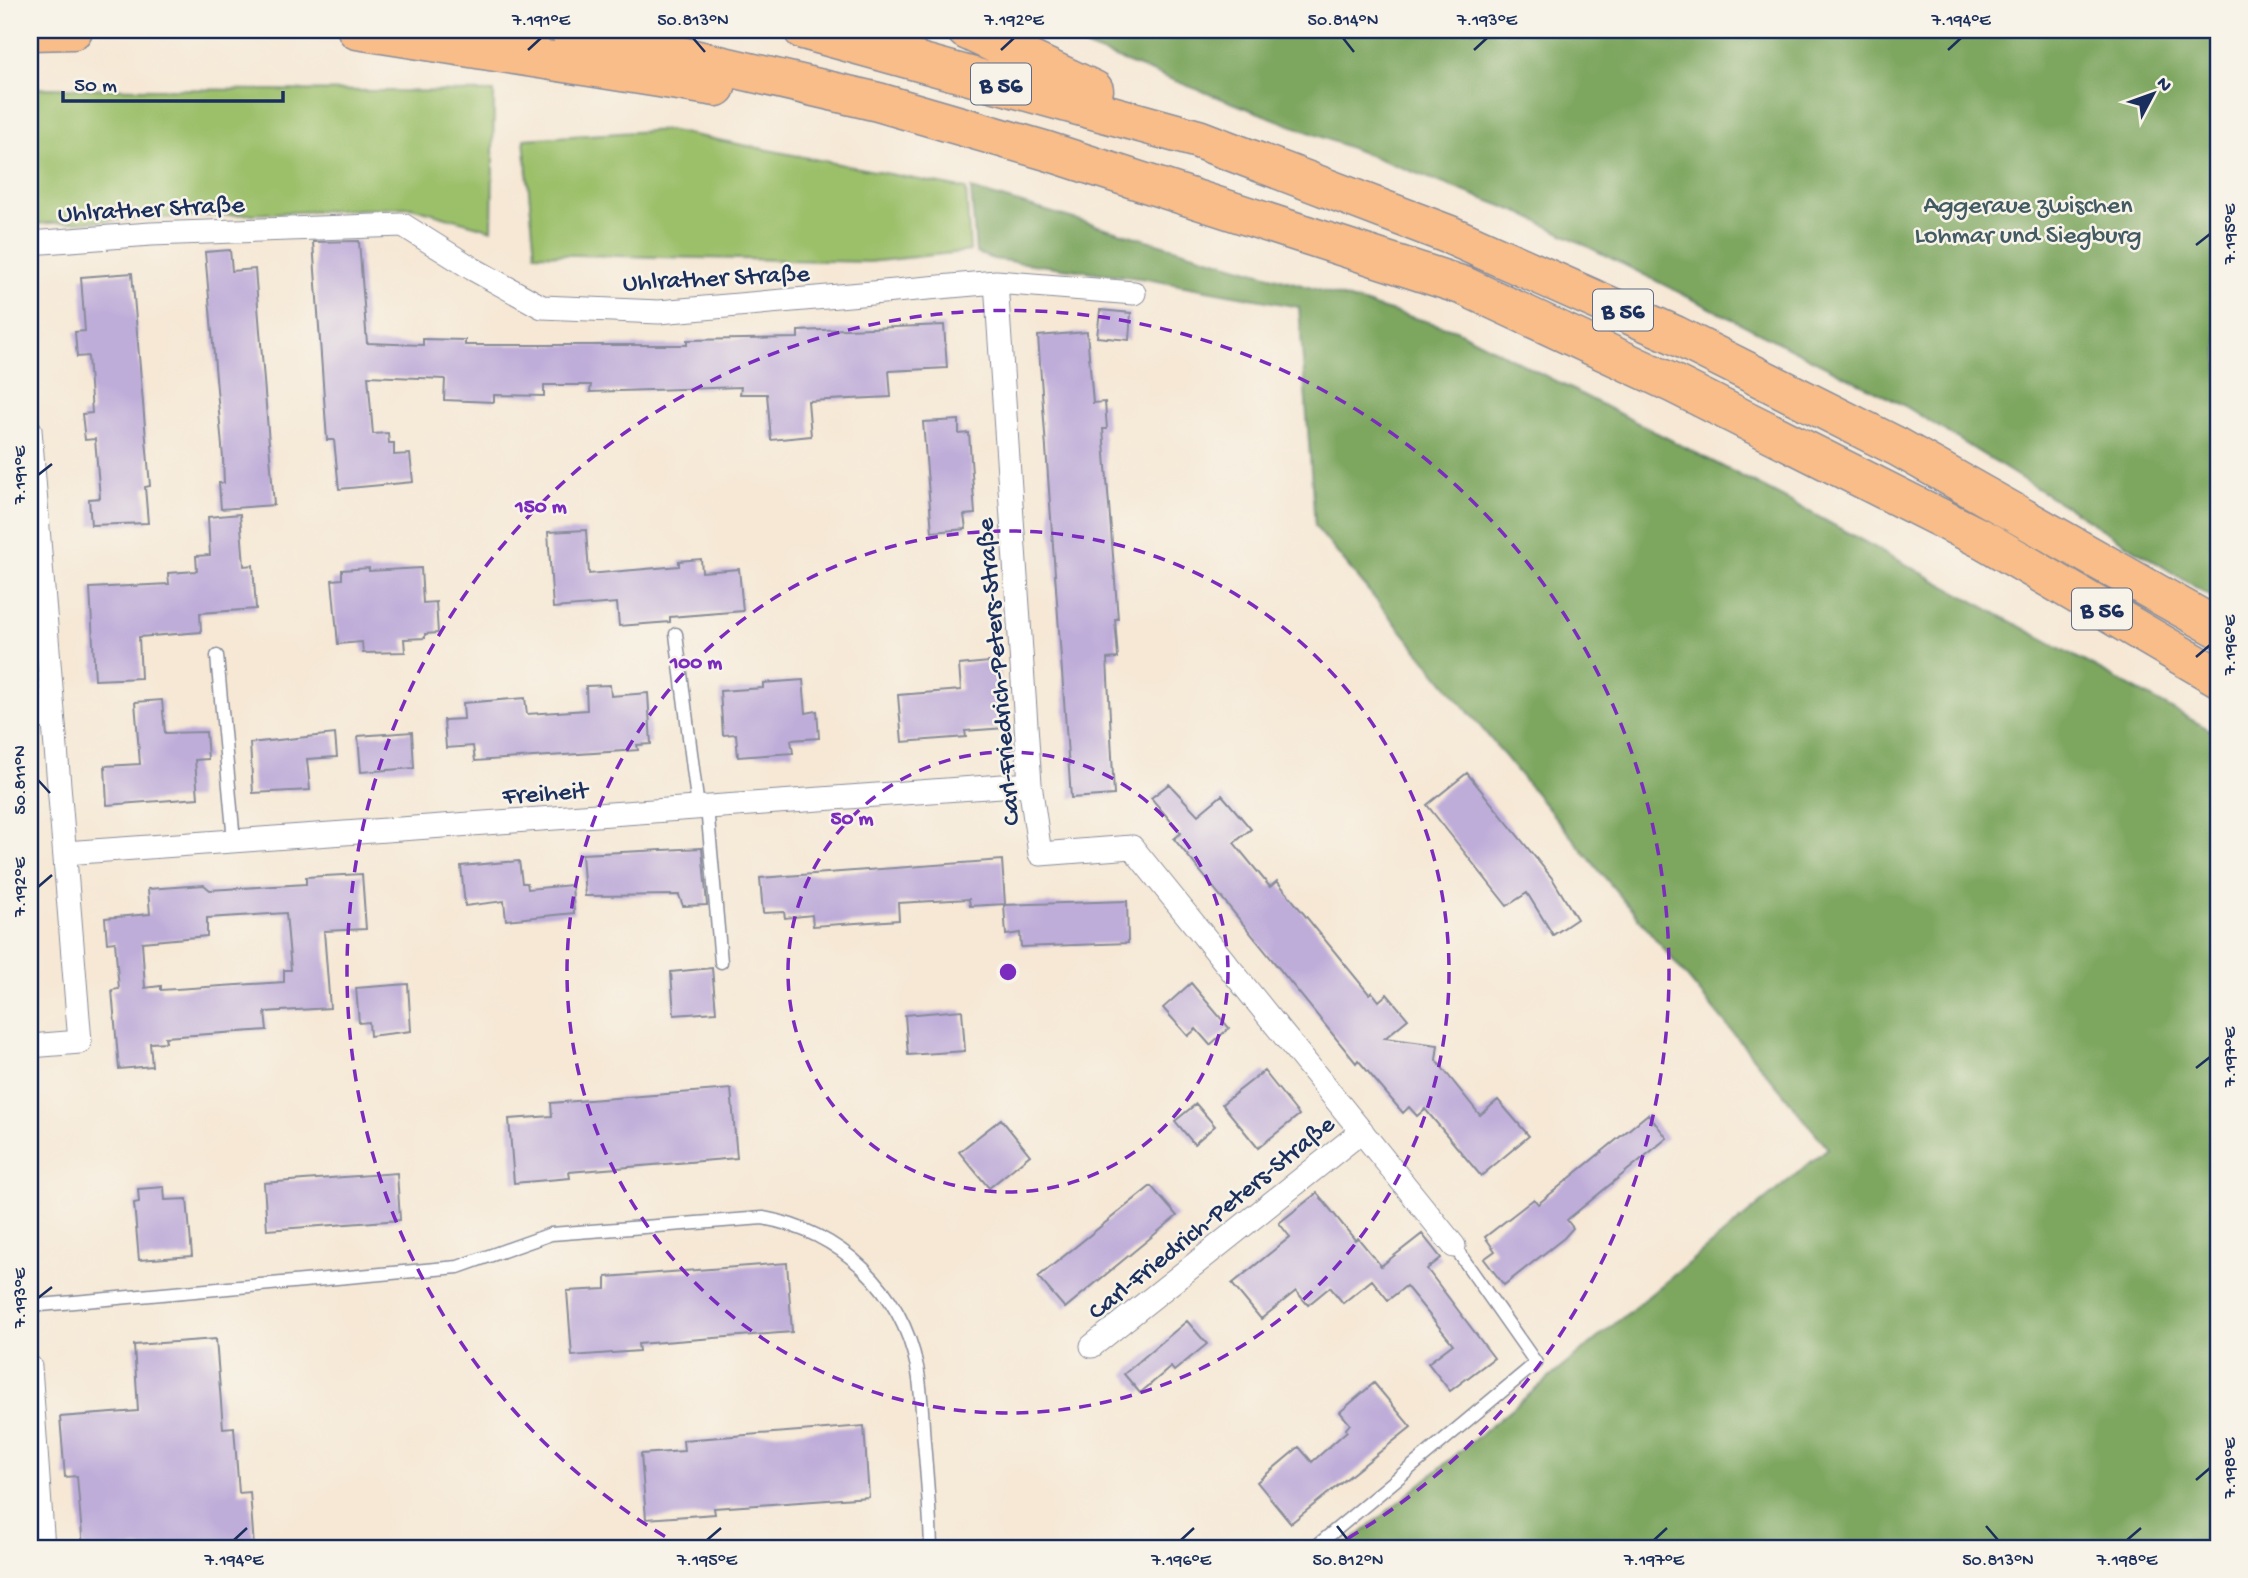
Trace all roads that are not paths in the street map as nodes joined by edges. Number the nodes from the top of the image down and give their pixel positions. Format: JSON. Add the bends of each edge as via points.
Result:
{"nodes":[{"id":1,"x":73,"y":30,"type":"edge"},
{"id":2,"x":357,"y":30,"type":"edge"},
{"id":3,"x":569,"y":30,"type":"edge"},
{"id":4,"x":803,"y":30,"type":"edge"},
{"id":5,"x":966,"y":30,"type":"edge"},
{"id":6,"x":30,"y":32,"type":"edge"},
{"id":7,"x":878,"y":102,"type":"junction"},
{"id":8,"x":1198,"y":139,"type":"junction"},
{"id":9,"x":30,"y":243,"type":"edge"},
{"id":10,"x":996,"y":282,"type":"junction"},
{"id":11,"x":1134,"y":293,"type":"dead end"},
{"id":12,"x":30,"y":430,"type":"edge"},
{"id":13,"x":2218,"y":628,"type":"edge"},
{"id":14,"x":676,"y":634,"type":"dead end"},
{"id":15,"x":217,"y":656,"type":"dead end"},
{"id":16,"x":2218,"y":677,"type":"edge"},
{"id":17,"x":53,"y":721,"type":"junction"},
{"id":18,"x":30,"y":723,"type":"edge"},
{"id":19,"x":1030,"y":784,"type":"junction"},
{"id":20,"x":703,"y":807,"type":"junction"},
{"id":21,"x":234,"y":841,"type":"junction"},
{"id":22,"x":65,"y":853,"type":"junction"},
{"id":23,"x":721,"y":962,"type":"dead end"},
{"id":24,"x":30,"y":1046,"type":"edge"},
{"id":25,"x":1363,"y":1130,"type":"junction"},
{"id":26,"x":1454,"y":1246,"type":"joint"},
{"id":27,"x":30,"y":1306,"type":"edge"},
{"id":28,"x":1092,"y":1346,"type":"dead end"},
{"id":29,"x":30,"y":1367,"type":"edge"},
{"id":30,"x":43,"y":1548,"type":"edge"},
{"id":31,"x":931,"y":1548,"type":"edge"},
{"id":32,"x":1314,"y":1548,"type":"edge"}],
"edges":[{"from":1,"to":6,"type":"highway"},
{"from":2,"to":7,"type":"highway","via":[[761,94]]},
{"from":3,"to":7,"type":"highway","number":"B 56"},
{"from":4,"to":8,"type":"highway","number":"B 56"},
{"from":5,"to":8,"type":"highway"},
{"from":7,"to":16,"type":"highway","number":"B 56","via":[[1048,151],[1465,286],[1650,372],[1986,541]]},
{"from":8,"to":13,"type":"highway","number":"B 56","via":[[1389,209],[1675,335],[1898,447]]},
{"from":9,"to":10,"type":"street","name":"Uhlrather Straße","via":[[151,233],[403,225],[542,307],[646,312]]},
{"from":10,"to":11,"type":"street","name":"Uhlrather Straße"},
{"from":10,"to":19,"type":"street","name":"Carl-Friedrich-Peters-Straße"},
{"from":12,"to":17,"type":"street"},
{"from":14,"to":20,"type":"lane"},
{"from":15,"to":21,"type":"lane"},
{"from":17,"to":18,"type":"lane"},
{"from":17,"to":22,"type":"street"},
{"from":19,"to":20,"type":"street","name":"Freiheit"},
{"from":19,"to":25,"type":"street","name":"Carl-Friedrich-Peters-Straße","via":[[1040,854],[1132,847]]},
{"from":20,"to":21,"type":"street","name":"Freiheit"},
{"from":20,"to":23,"type":"lane"},
{"from":21,"to":22,"type":"street","name":"Freiheit"},
{"from":22,"to":24,"type":"street","via":[[80,1042]]},
{"from":25,"to":26,"type":"street","name":"Carl-Friedrich-Peters-Straße"},
{"from":25,"to":28,"type":"street","name":"Carl-Friedrich-Peters-Straße"},
{"from":26,"to":32,"type":"lane","name":"Carl-Friedrich-Peters-Straße","via":[[1536,1363]]},
{"from":27,"to":31,"type":"lane","via":[[458,1267],[551,1234],[763,1219],[792,1223],[821,1235],[852,1257],[879,1284],[909,1337],[918,1369]]},
{"from":29,"to":30,"type":"street"}]}
